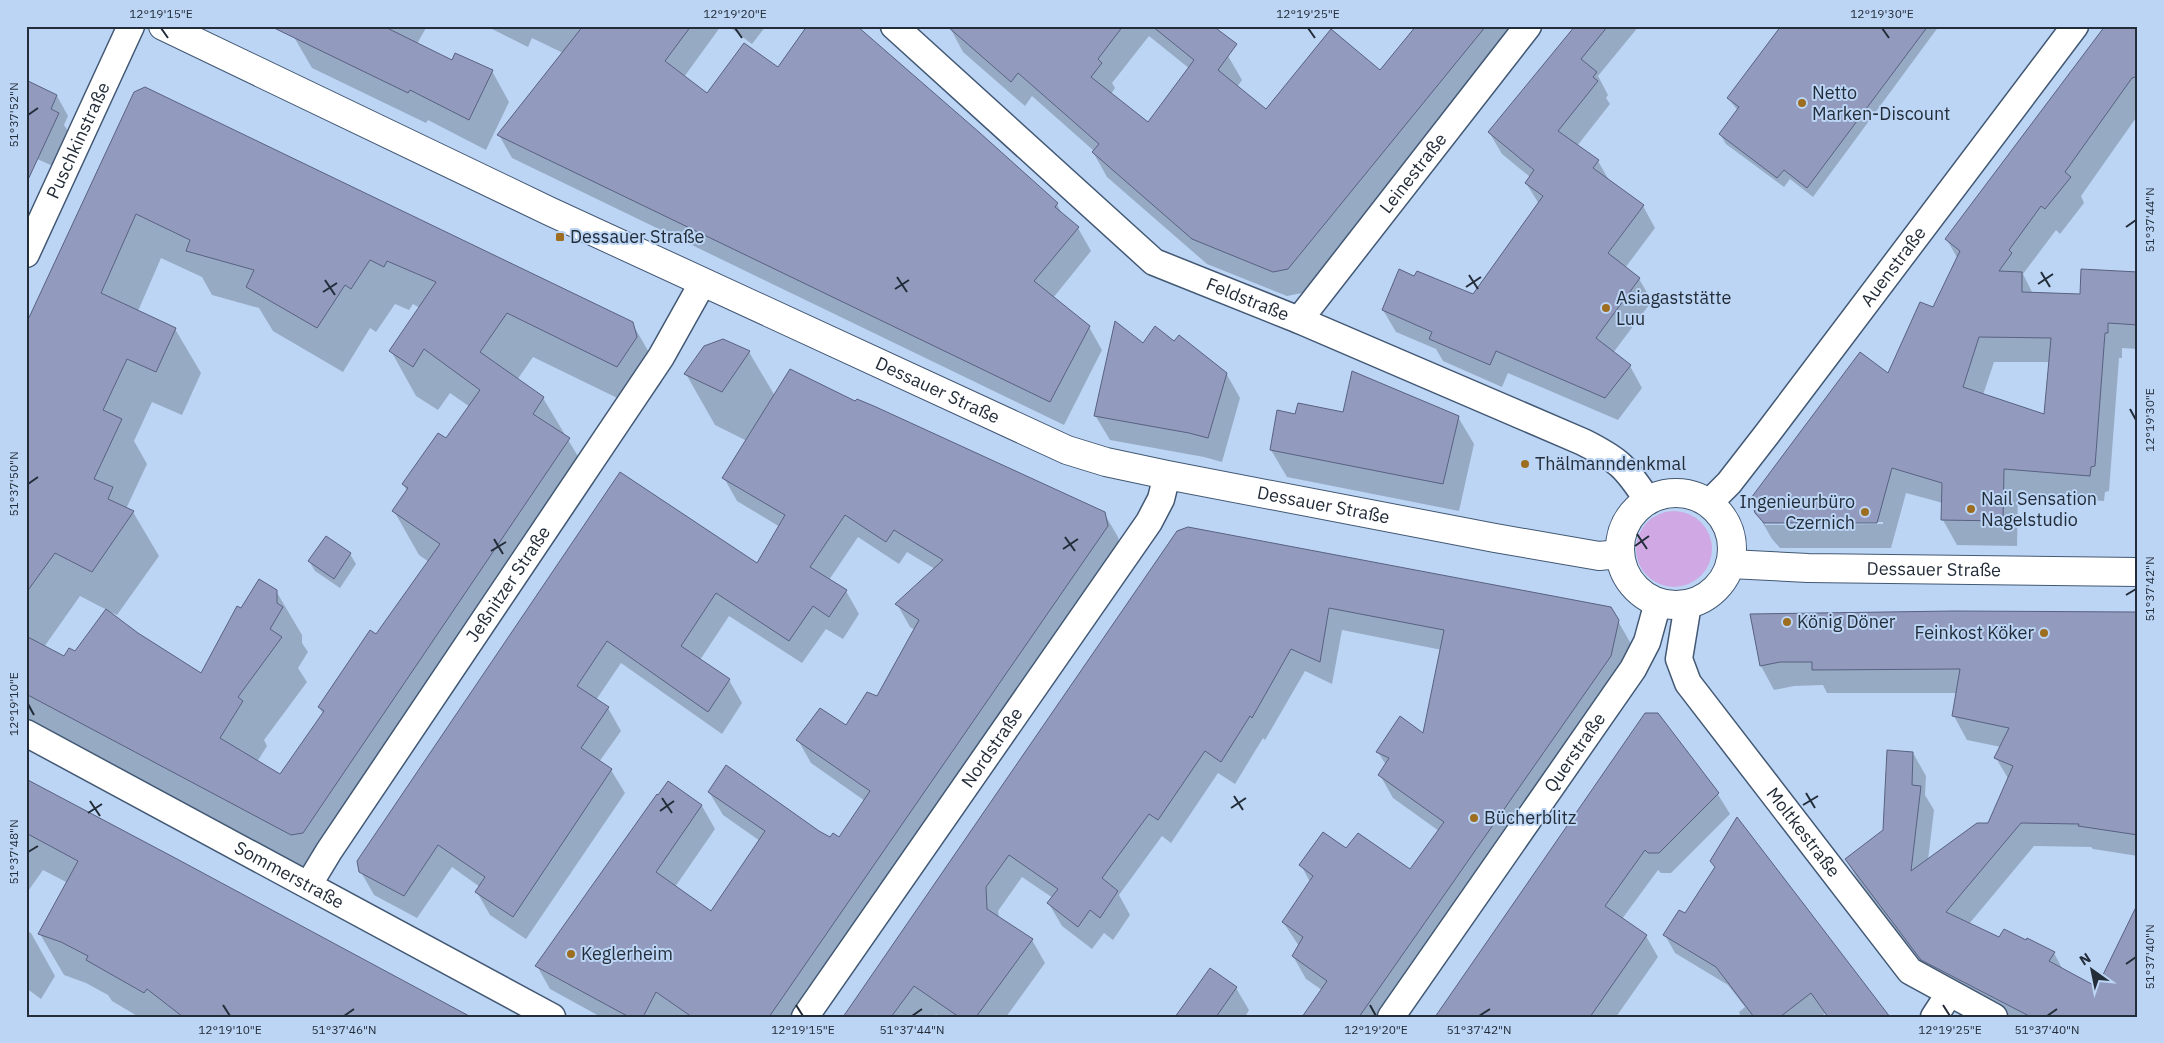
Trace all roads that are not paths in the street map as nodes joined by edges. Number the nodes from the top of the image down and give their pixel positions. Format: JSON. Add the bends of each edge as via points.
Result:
{"nodes":[{"id":1,"x":131,"y":26,"type":"edge"},
{"id":2,"x":163,"y":26,"type":"edge"},
{"id":3,"x":894,"y":26,"type":"edge"},
{"id":4,"x":1528,"y":26,"type":"edge"},
{"id":5,"x":2075,"y":26,"type":"edge"},
{"id":6,"x":26,"y":254,"type":"edge"},
{"id":7,"x":703,"y":282,"type":"junction"},
{"id":8,"x":1299,"y":320,"type":"junction"},
{"id":9,"x":1167,"y":475,"type":"junction"},
{"id":10,"x":1648,"y":501,"type":"junction"},
{"id":11,"x":1709,"y":504,"type":"junction"},
{"id":12,"x":1620,"y":554,"type":"junction"},
{"id":13,"x":1730,"y":564,"type":"junction"},
{"id":14,"x":2138,"y":572,"type":"edge"},
{"id":15,"x":1658,"y":602,"type":"junction"},
{"id":16,"x":1688,"y":604,"type":"junction"},
{"id":17,"x":26,"y":733,"type":"edge"},
{"id":18,"x":309,"y":884,"type":"junction"},
{"id":19,"x":1949,"y":994,"type":"junction"},
{"id":20,"x":539,"y":1014,"type":"edge"},
{"id":21,"x":805,"y":1017,"type":"edge"},
{"id":22,"x":1391,"y":1017,"type":"edge"},
{"id":23,"x":1934,"y":1017,"type":"edge"},
{"id":24,"x":1994,"y":1017,"type":"edge"}],
"edges":[{"from":1,"to":6,"type":"street","name":"Puschkinstraße"},
{"from":2,"to":7,"type":"street","name":"Dessauer Straße"},
{"from":3,"to":8,"type":"street","name":"Feldstraße","via":[[1154,262]]},
{"from":4,"to":8,"type":"street","name":"Leinestraße"},
{"from":5,"to":11,"type":"street","name":"Auenstraße","via":[[1767,434]]},
{"from":7,"to":9,"type":"street","name":"Dessauer Straße","via":[[1067,450]]},
{"from":7,"to":18,"type":"street","name":"Jeßnitzer Straße","via":[[661,357]]},
{"from":8,"to":10,"type":"street","name":"Feldstraße","via":[[1594,448],[1624,467]]},
{"from":9,"to":12,"type":"street","name":"Dessauer Straße","via":[[1518,542],[1599,556]]},
{"from":9,"to":21,"type":"street","name":"Nordstraße","via":[[1161,499],[1149,522]]},
{"from":10,"to":11,"type":"street","via":[[1679,493],[1690,494]]},
{"from":10,"to":12,"type":"street","via":[[1638,508],[1624,529]]},
{"from":11,"to":13,"type":"street","via":[[1719,513],[1731,537]]},
{"from":12,"to":15,"type":"street","via":[[1632,584]]},
{"from":13,"to":14,"type":"street","name":"Dessauer Straße"},
{"from":13,"to":16,"type":"street","via":[[1710,594]]},
{"from":15,"to":16,"type":"street"},
{"from":15,"to":22,"type":"street","name":"Querstraße","via":[[1647,642],[1633,669]]},
{"from":16,"to":19,"type":"street","name":"Moltkestraße","via":[[1679,659],[1688,683],[1910,971]]},
{"from":17,"to":18,"type":"street","name":"Sommerstraße"},
{"from":18,"to":20,"type":"street","name":"Sommerstraße"},
{"from":19,"to":23,"type":"street"},
{"from":19,"to":24,"type":"street","name":"Moltkestraße"}]}
